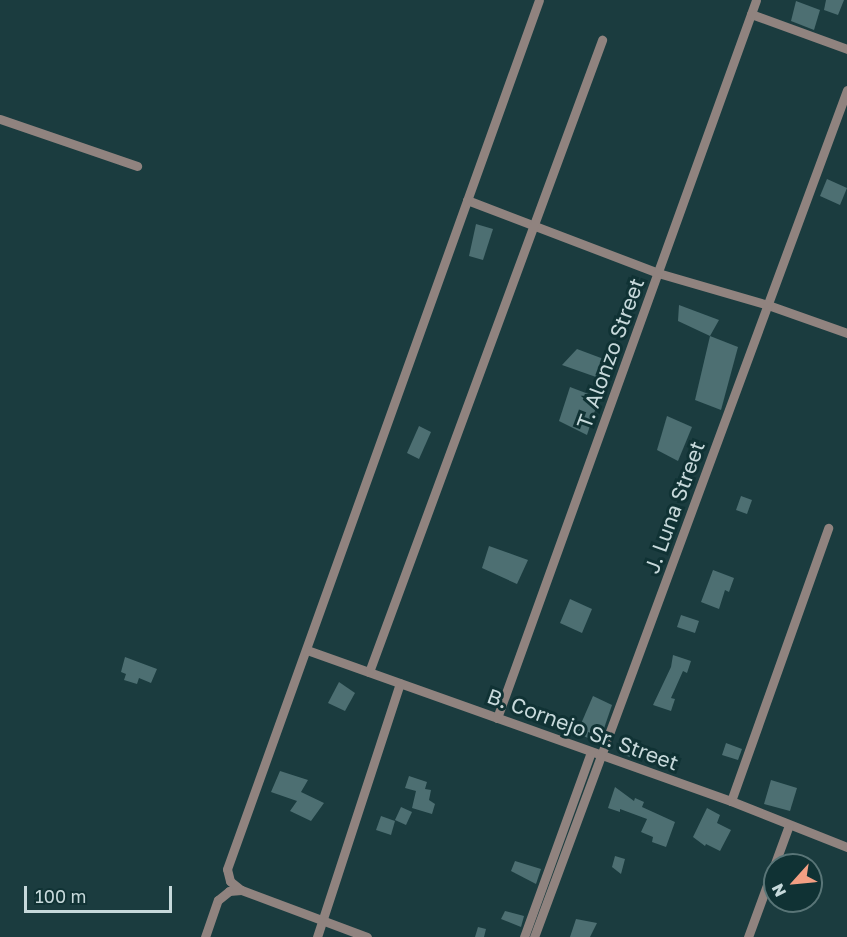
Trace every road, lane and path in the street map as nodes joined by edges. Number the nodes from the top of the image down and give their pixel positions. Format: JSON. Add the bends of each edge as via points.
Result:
{"nodes":[{"id":1,"x":539,"y":0,"type":"edge"},
{"id":2,"x":756,"y":0,"type":"edge"},
{"id":3,"x":751,"y":14,"type":"junction"},
{"id":4,"x":602,"y":40,"type":"dead end"},
{"id":5,"x":847,"y":49,"type":"edge"},
{"id":6,"x":847,"y":90,"type":"edge"},
{"id":7,"x":0,"y":119,"type":"edge"},
{"id":8,"x":137,"y":166,"type":"dead end"},
{"id":9,"x":467,"y":200,"type":"junction"},
{"id":10,"x":534,"y":226,"type":"junction"},
{"id":11,"x":657,"y":273,"type":"junction"},
{"id":12,"x":768,"y":305,"type":"junction"},
{"id":13,"x":847,"y":333,"type":"edge"},
{"id":14,"x":828,"y":528,"type":"dead end"},
{"id":15,"x":306,"y":650,"type":"junction"},
{"id":16,"x":369,"y":672,"type":"junction"},
{"id":17,"x":400,"y":683,"type":"junction"},
{"id":18,"x":497,"y":718,"type":"junction"},
{"id":19,"x":596,"y":754,"type":"junction"},
{"id":20,"x":731,"y":801,"type":"junction"},
{"id":21,"x":789,"y":825,"type":"junction"},
{"id":22,"x":847,"y":847,"type":"edge"},
{"id":23,"x":554,"y":868,"type":"junction"},
{"id":24,"x":241,"y":890,"type":"junction"},
{"id":25,"x":323,"y":920,"type":"junction"},
{"id":26,"x":205,"y":937,"type":"edge"},
{"id":27,"x":316,"y":937,"type":"edge"},
{"id":28,"x":367,"y":937,"type":"edge"},
{"id":29,"x":524,"y":937,"type":"edge"},
{"id":30,"x":534,"y":937,"type":"edge"},
{"id":31,"x":748,"y":937,"type":"edge"}],
"edges":[{"from":1,"to":9,"type":"street"},
{"from":2,"to":3,"type":"street","name":"T. Alonzo Street"},
{"from":3,"to":5,"type":"street"},
{"from":3,"to":11,"type":"street","name":"T. Alonzo Street"},
{"from":4,"to":10,"type":"street"},
{"from":6,"to":12,"type":"street","name":"J. Luna Street"},
{"from":7,"to":8,"type":"street"},
{"from":9,"to":10,"type":"street"},
{"from":9,"to":15,"type":"street"},
{"from":10,"to":11,"type":"street"},
{"from":10,"to":16,"type":"street"},
{"from":11,"to":12,"type":"street"},
{"from":11,"to":18,"type":"street","name":"T. Alonzo Street"},
{"from":12,"to":13,"type":"street"},
{"from":12,"to":19,"type":"street","name":"J. Luna Street"},
{"from":14,"to":20,"type":"street"},
{"from":15,"to":16,"type":"street","name":"B. Cornejo Sr. Street"},
{"from":15,"to":24,"type":"street","via":[[229,863],[227,875]]},
{"from":16,"to":17,"type":"street","name":"B. Cornejo Sr. Street"},
{"from":17,"to":18,"type":"street","name":"B. Cornejo Sr. Street"},
{"from":17,"to":25,"type":"street"},
{"from":18,"to":19,"type":"street","name":"B. Cornejo Sr. Street"},
{"from":19,"to":20,"type":"street","name":"B. Cornejo Sr. Street"},
{"from":19,"to":23,"type":"street","name":"J. Luna Street"},
{"from":20,"to":21,"type":"street","name":"B. Cornejo Sr. Street"},
{"from":21,"to":22,"type":"street","name":"B. Cornejo Sr. Street"},
{"from":21,"to":31,"type":"street"},
{"from":23,"to":29,"type":"street","name":"J. Luna Street"},
{"from":23,"to":30,"type":"street","name":"J. Luna Street"},
{"from":24,"to":25,"type":"street"},
{"from":24,"to":26,"type":"street","via":[[229,891],[218,900]]},
{"from":25,"to":27,"type":"street"},
{"from":25,"to":28,"type":"street"}]}
